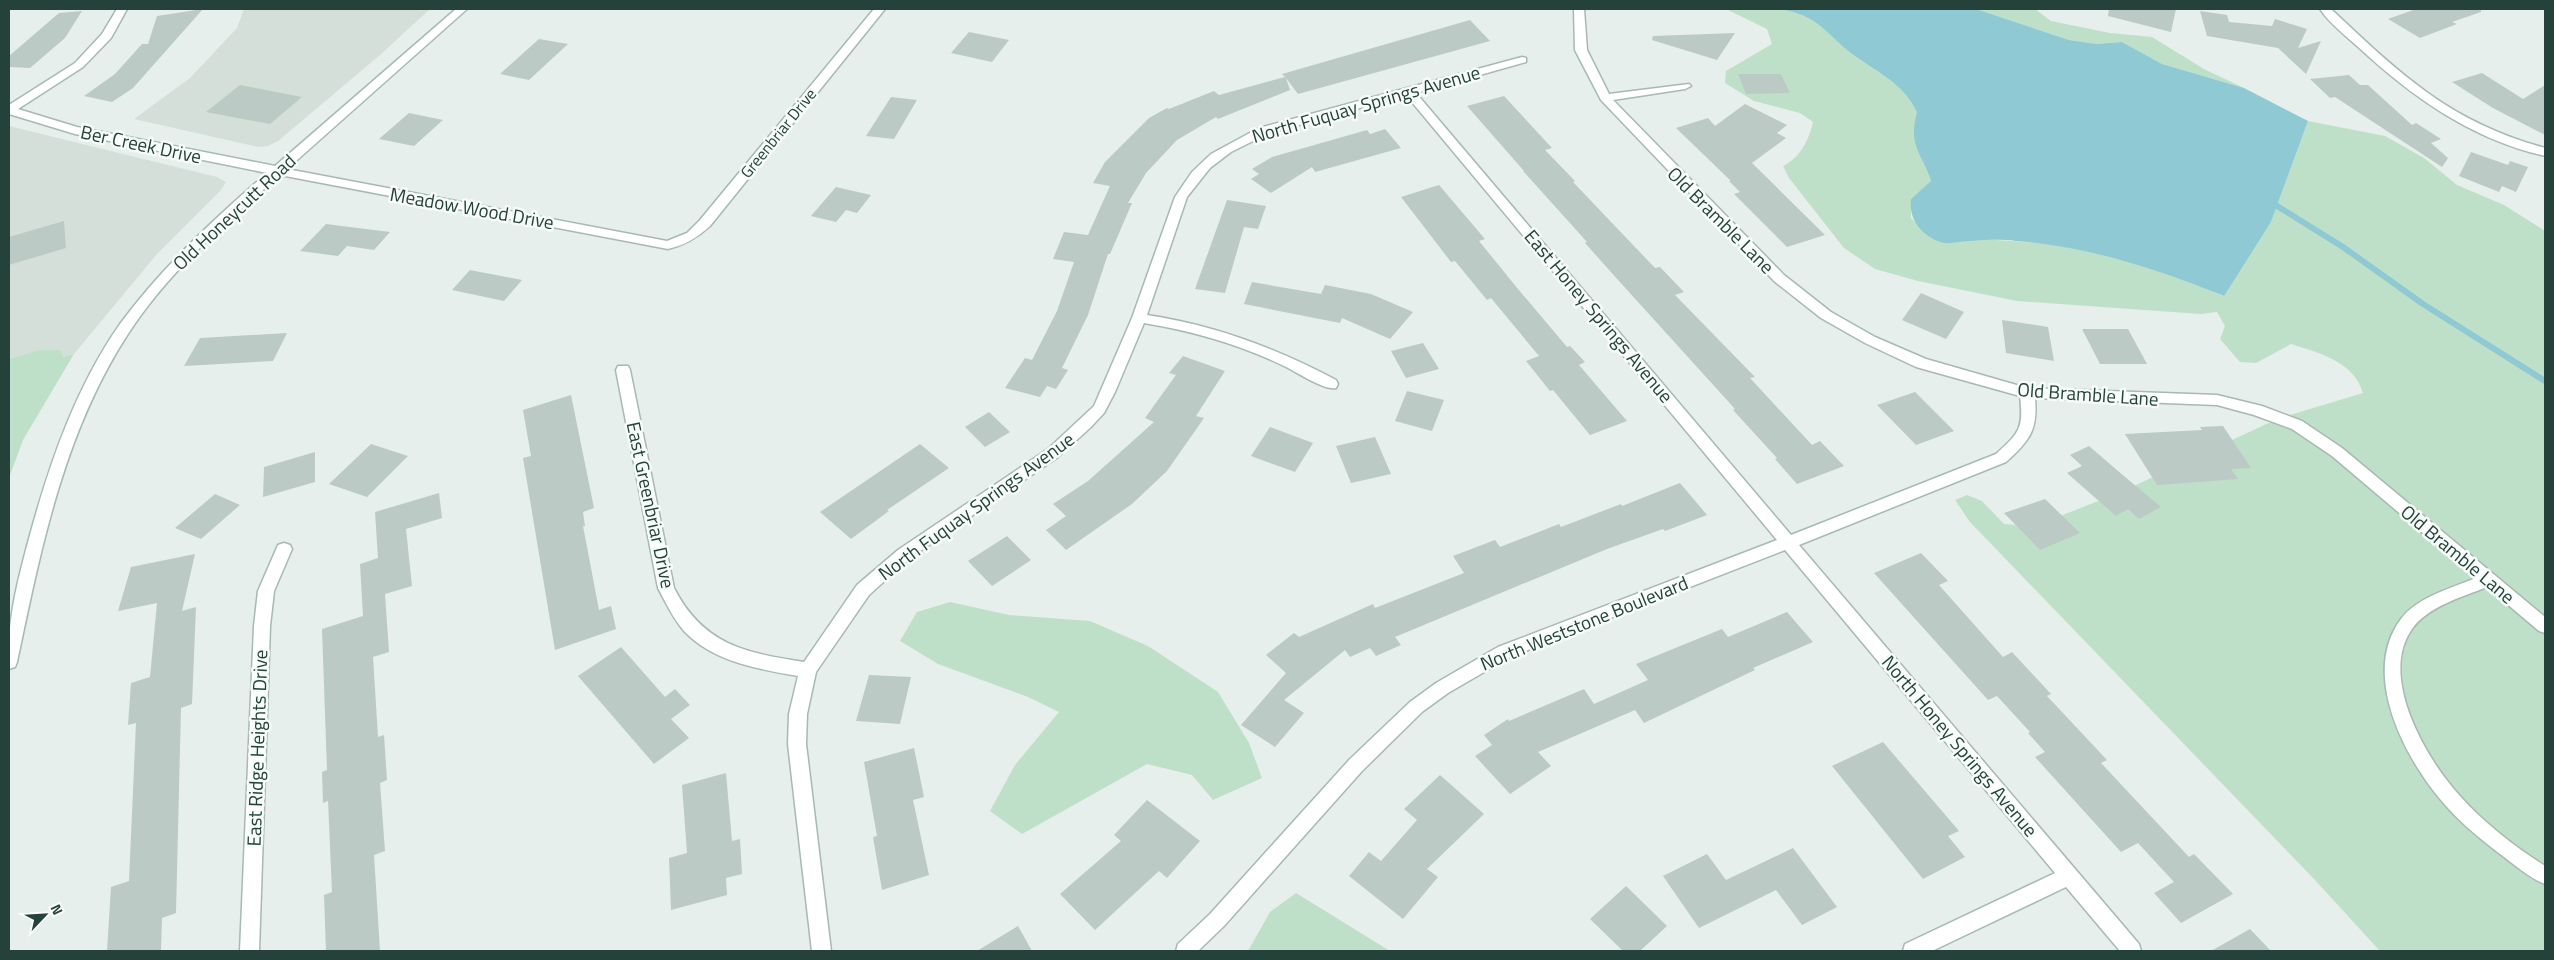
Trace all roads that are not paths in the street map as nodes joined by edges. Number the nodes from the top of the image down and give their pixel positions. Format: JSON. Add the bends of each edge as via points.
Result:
{"nodes":[{"id":1,"x":122,"y":9,"type":"edge"},
{"id":2,"x":462,"y":9,"type":"edge"},
{"id":3,"x":880,"y":9,"type":"edge"},
{"id":4,"x":1578,"y":9,"type":"edge"},
{"id":5,"x":2325,"y":9,"type":"edge"},
{"id":6,"x":1522,"y":60,"type":"dead end"},
{"id":7,"x":1685,"y":86,"type":"dead end"},
{"id":8,"x":1409,"y":92,"type":"junction"},
{"id":9,"x":1606,"y":98,"type":"junction"},
{"id":10,"x":9,"y":110,"type":"edge"},
{"id":11,"x":2545,"y":152,"type":"edge"},
{"id":12,"x":276,"y":172,"type":"junction"},
{"id":13,"x":668,"y":245,"type":"joint"},
{"id":14,"x":1139,"y":318,"type":"junction"},
{"id":15,"x":623,"y":370,"type":"dead end"},
{"id":16,"x":1331,"y":384,"type":"dead end"},
{"id":17,"x":2026,"y":393,"type":"junction"},
{"id":18,"x":1788,"y":541,"type":"junction"},
{"id":19,"x":284,"y":550,"type":"dead end"},
{"id":20,"x":2488,"y":580,"type":"junction"},
{"id":21,"x":2545,"y":626,"type":"edge"},
{"id":22,"x":9,"y":662,"type":"edge"},
{"id":23,"x":808,"y":670,"type":"junction"},
{"id":24,"x":2545,"y":875,"type":"edge"},
{"id":25,"x":2068,"y":876,"type":"junction"},
{"id":26,"x":249,"y":951,"type":"edge"},
{"id":27,"x":822,"y":951,"type":"edge"},
{"id":28,"x":1185,"y":951,"type":"edge"},
{"id":29,"x":1912,"y":951,"type":"edge"},
{"id":30,"x":2132,"y":951,"type":"edge"}],
"edges":[{"from":1,"to":10,"type":"street","via":[[107,36],[79,65]]},
{"from":2,"to":12,"type":"street","name":"Old Honeycutt Road"},
{"from":3,"to":13,"type":"street","name":"Greenbriar Drive","via":[[705,223],[692,236]]},
{"from":4,"to":9,"type":"street","name":"Old Bramble Lane","via":[[1581,50]]},
{"from":5,"to":11,"type":"street","via":[[2403,82],[2446,114],[2498,138]]},
{"from":6,"to":8,"type":"street","name":"North Fuquay Springs Avenue"},
{"from":7,"to":9,"type":"street"},
{"from":8,"to":14,"type":"street","name":"North Fuquay Springs Avenue","via":[[1263,131],[1214,157],[1191,179],[1181,197]]},
{"from":8,"to":18,"type":"street","name":"East Honey Springs Avenue"},
{"from":9,"to":17,"type":"street","name":"Old Bramble Lane","via":[[1779,278],[1826,315],[1921,363]]},
{"from":10,"to":12,"type":"street","name":"Ber Creek Drive","via":[[75,130]]},
{"from":12,"to":13,"type":"street","name":"Meadow Wood Drive"},
{"from":12,"to":22,"type":"street","name":"Old Honeycutt Road","via":[[212,228],[170,273],[122,333],[105,360],[67,440],[47,497]]},
{"from":14,"to":16,"type":"street","via":[[1212,332],[1274,353]]},
{"from":14,"to":23,"type":"street","name":"North Fuquay Springs Avenue","via":[[1108,392],[1074,436],[878,574],[848,608]]},
{"from":15,"to":23,"type":"street","name":"East Greenbriar Drive","via":[[666,588],[674,606],[696,632],[731,655]]},
{"from":17,"to":18,"type":"street","name":"North Weststone Boulevard","via":[[2028,419],[2023,438],[2002,458]]},
{"from":17,"to":20,"type":"street","name":"Old Bramble Lane","via":[[2217,400],[2276,416],[2297,425],[2338,452]]},
{"from":18,"to":25,"type":"street","name":"North Honey Springs Avenue"},
{"from":18,"to":28,"type":"street","name":"North Weststone Boulevard","via":[[1504,652],[1442,688],[1416,707],[1356,765],[1217,920]]},
{"from":19,"to":26,"type":"street","name":"East Ridge Heights Drive","via":[[266,592],[262,626]]},
{"from":20,"to":21,"type":"street","name":"Old Bramble Lane"},
{"from":20,"to":24,"type":"street","via":[[2423,609],[2407,623],[2393,654],[2392,677],[2408,730],[2446,794],[2495,841]]},
{"from":23,"to":27,"type":"street","name":"North Fuquay Springs Avenue","via":[[798,714],[797,744]]},
{"from":25,"to":29,"type":"street"},
{"from":25,"to":30,"type":"street","name":"North Honey Springs Avenue"}]}
